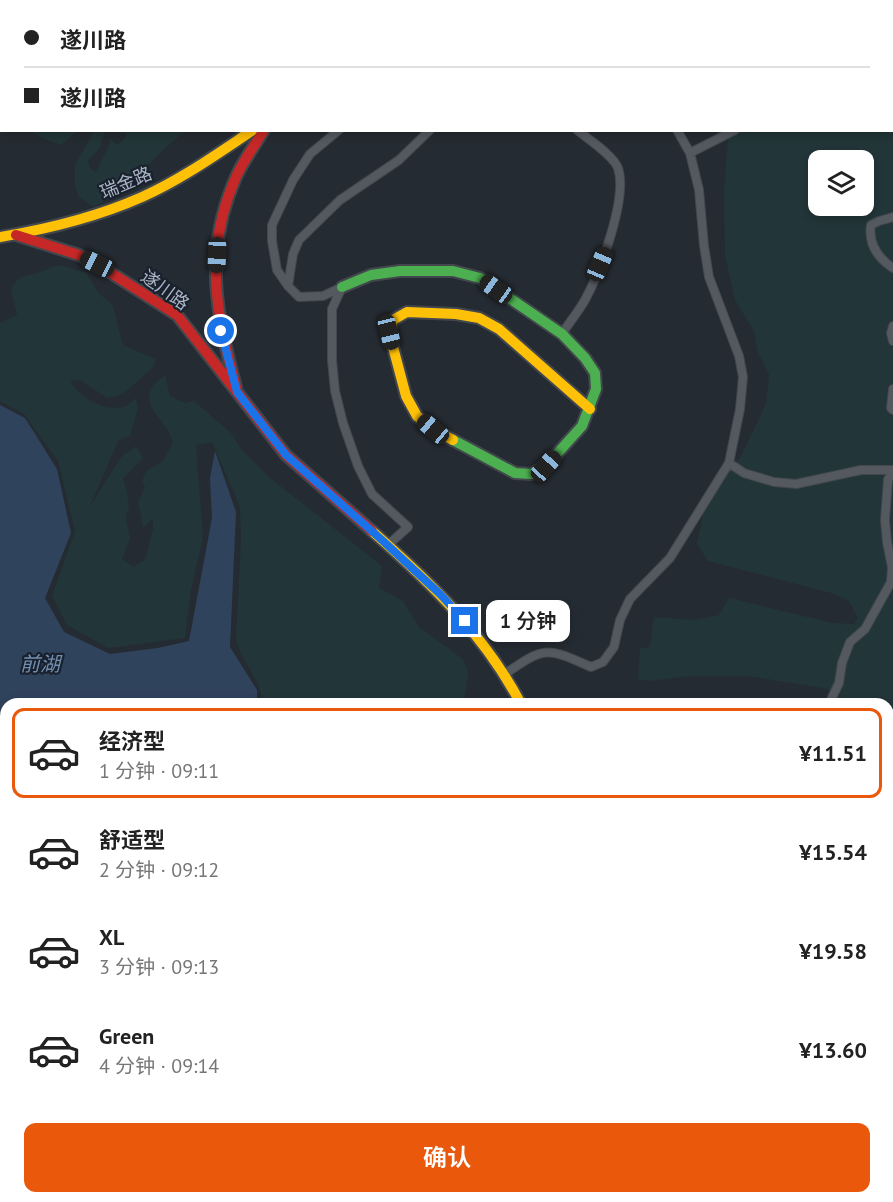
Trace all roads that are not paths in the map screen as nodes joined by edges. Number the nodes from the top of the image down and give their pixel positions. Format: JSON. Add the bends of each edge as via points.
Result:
{"nodes":[{"id":1,"x":250,"y":132,"type":"edge"},
{"id":2,"x":263,"y":132,"type":"edge"},
{"id":3,"x":337,"y":132,"type":"edge"},
{"id":4,"x":428,"y":132,"type":"edge"},
{"id":5,"x":579,"y":132,"type":"edge"},
{"id":6,"x":678,"y":132,"type":"edge"},
{"id":7,"x":731,"y":132,"type":"edge"},
{"id":8,"x":690,"y":153,"type":"junction"},
{"id":9,"x":893,"y":217,"type":"edge"},
{"id":10,"x":16,"y":235,"type":"junction"},
{"id":11,"x":0,"y":237,"type":"edge"},
{"id":12,"x":893,"y":268,"type":"edge"},
{"id":13,"x":288,"y":286,"type":"junction"},
{"id":14,"x":342,"y":287,"type":"junction"},
{"id":15,"x":893,"y":326,"type":"edge"},
{"id":16,"x":562,"y":334,"type":"junction"},
{"id":17,"x":893,"y":341,"type":"edge"},
{"id":18,"x":893,"y":388,"type":"edge"},
{"id":19,"x":237,"y":392,"type":"junction"},
{"id":20,"x":590,"y":409,"type":"junction"},
{"id":21,"x":893,"y":410,"type":"edge"},
{"id":22,"x":729,"y":463,"type":"junction"},
{"id":23,"x":893,"y":472,"type":"edge"},
{"id":24,"x":388,"y":545,"type":"junction"},
{"id":25,"x":505,"y":674,"type":"junction"},
{"id":26,"x":518,"y":698,"type":"edge"},
{"id":27,"x":832,"y":698,"type":"edge"}],
"edges":[{"from":1,"to":10,"type":"street","name":"瑞金路","via":[[142,196],[85,217]]},
{"from":2,"to":19,"type":"street","name":"遂川路","via":[[236,177],[217,236],[216,294]]},
{"from":3,"to":13,"type":"street","via":[[310,154],[272,225],[277,270]]},
{"from":4,"to":13,"type":"street","via":[[399,160],[340,200],[299,240]]},
{"from":5,"to":16,"type":"street","via":[[618,167],[619,195],[614,228],[585,299]]},
{"from":6,"to":8,"type":"street"},
{"from":7,"to":8,"type":"street"},
{"from":8,"to":22,"type":"street","via":[[699,190],[709,277],[743,376]]},
{"from":9,"to":12,"type":"street","via":[[871,225],[869,235],[874,249]]},
{"from":10,"to":11,"type":"street","name":"瑞金路"},
{"from":10,"to":19,"type":"street","name":"遂川路","via":[[88,260],[177,315]]},
{"from":13,"to":14,"type":"street","via":[[299,297],[323,296]]},
{"from":14,"to":16,"type":"street","via":[[371,275],[453,271],[480,278]]},
{"from":14,"to":24,"type":"street","via":[[332,309],[335,391],[357,466],[372,494],[408,527]]},
{"from":15,"to":17,"type":"street"},
{"from":16,"to":20,"type":"street","via":[[595,373],[596,389]]},
{"from":18,"to":21,"type":"street"},
{"from":19,"to":24,"type":"street","name":"遂川路","via":[[286,455]]},
{"from":20,"to":20,"type":"street","via":[[582,426],[546,466],[531,474],[515,473],[433,429],[417,416],[406,396],[389,332],[393,320],[407,312],[479,318],[499,329]]},
{"from":22,"to":23,"type":"street","via":[[744,473],[796,484],[861,470]]},
{"from":22,"to":25,"type":"street","via":[[670,558],[630,598],[614,647],[603,662],[591,667],[558,652],[541,652]]},
{"from":23,"to":27,"type":"street","via":[[888,479],[885,520],[891,582],[865,629],[850,642]]},
{"from":24,"to":25,"type":"street","name":"遂川路","via":[[440,594]]},
{"from":25,"to":26,"type":"street","name":"遂川路"}]}
